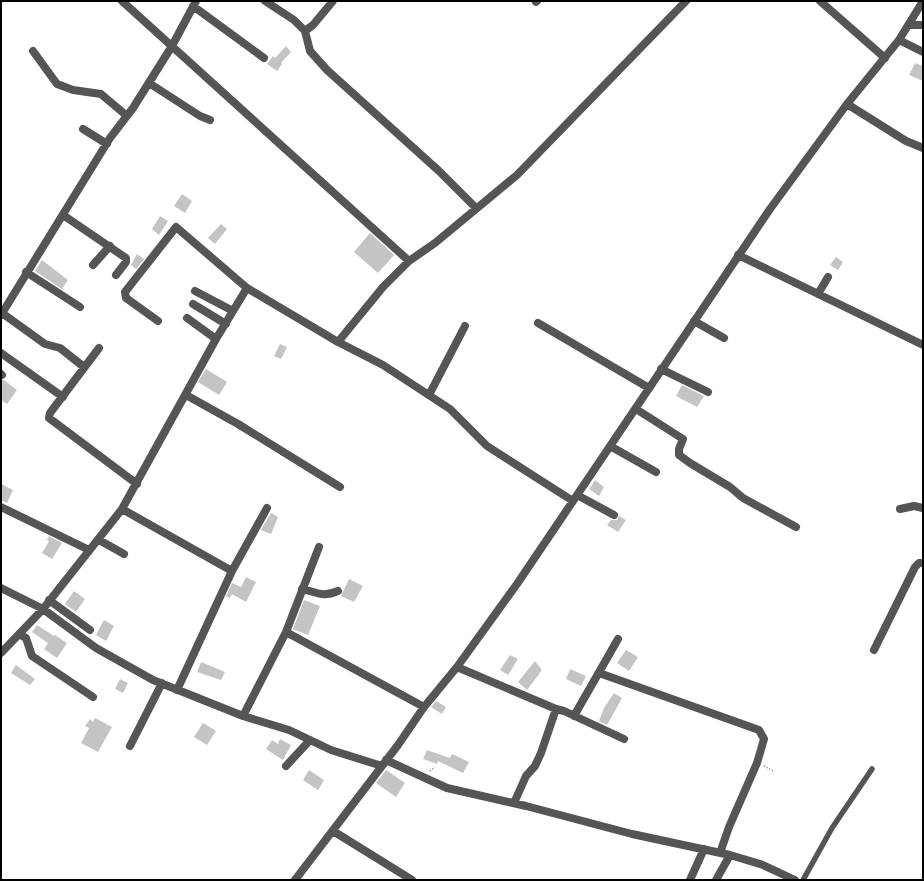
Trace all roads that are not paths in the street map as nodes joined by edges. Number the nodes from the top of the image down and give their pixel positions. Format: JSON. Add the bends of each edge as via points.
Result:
{"nodes":[{"id":1,"x":122,"y":1,"type":"edge"},
{"id":2,"x":265,"y":1,"type":"edge"},
{"id":3,"x":333,"y":1,"type":"edge"},
{"id":4,"x":686,"y":1,"type":"edge"},
{"id":5,"x":820,"y":1,"type":"edge"},
{"id":6,"x":923,"y":1,"type":"edge"},
{"id":7,"x":194,"y":3,"type":"edge"},
{"id":8,"x":909,"y":25,"type":"junction"},
{"id":9,"x":923,"y":25,"type":"edge"},
{"id":10,"x":305,"y":31,"type":"junction"},
{"id":11,"x":899,"y":40,"type":"junction"},
{"id":12,"x":172,"y":46,"type":"junction"},
{"id":13,"x":33,"y":51,"type":"dead end"},
{"id":14,"x":923,"y":52,"type":"edge"},
{"id":15,"x":264,"y":58,"type":"dead end"},
{"id":16,"x":885,"y":58,"type":"junction"},
{"id":17,"x":148,"y":83,"type":"junction"},
{"id":18,"x":847,"y":104,"type":"junction"},
{"id":19,"x":127,"y":116,"type":"junction"},
{"id":20,"x":210,"y":120,"type":"dead end"},
{"id":21,"x":83,"y":129,"type":"dead end"},
{"id":22,"x":107,"y":144,"type":"junction"},
{"id":23,"x":923,"y":148,"type":"edge"},
{"id":24,"x":476,"y":208,"type":"junction"},
{"id":25,"x":63,"y":215,"type":"junction"},
{"id":26,"x":110,"y":246,"type":"junction"},
{"id":27,"x":738,"y":255,"type":"junction"},
{"id":28,"x":409,"y":261,"type":"junction"},
{"id":29,"x":93,"y":264,"type":"dead end"},
{"id":30,"x":26,"y":272,"type":"junction"},
{"id":31,"x":116,"y":275,"type":"dead end"},
{"id":32,"x":828,"y":277,"type":"dead end"},
{"id":33,"x":247,"y":288,"type":"junction"},
{"id":34,"x":195,"y":291,"type":"dead end"},
{"id":35,"x":818,"y":294,"type":"junction"},
{"id":36,"x":194,"y":304,"type":"dead end"},
{"id":37,"x":80,"y":307,"type":"dead end"},
{"id":38,"x":234,"y":311,"type":"junction"},
{"id":39,"x":1,"y":314,"type":"edge"},
{"id":40,"x":187,"y":318,"type":"dead end"},
{"id":41,"x":158,"y":321,"type":"dead end"},
{"id":42,"x":694,"y":321,"type":"junction"},
{"id":43,"x":538,"y":323,"type":"dead end"},
{"id":44,"x":226,"y":324,"type":"junction"},
{"id":45,"x":465,"y":326,"type":"dead end"},
{"id":46,"x":724,"y":338,"type":"dead end"},
{"id":47,"x":216,"y":339,"type":"junction"},
{"id":48,"x":338,"y":342,"type":"junction"},
{"id":49,"x":923,"y":345,"type":"edge"},
{"id":50,"x":99,"y":348,"type":"dead end"},
{"id":51,"x":1,"y":353,"type":"edge"},
{"id":52,"x":84,"y":367,"type":"junction"},
{"id":53,"x":661,"y":369,"type":"junction"},
{"id":54,"x":649,"y":388,"type":"junction"},
{"id":55,"x":708,"y":392,"type":"dead end"},
{"id":56,"x":186,"y":395,"type":"junction"},
{"id":57,"x":429,"y":395,"type":"junction"},
{"id":58,"x":63,"y":397,"type":"junction"},
{"id":59,"x":636,"y":409,"type":"junction"},
{"id":60,"x":610,"y":446,"type":"junction"},
{"id":61,"x":656,"y":472,"type":"dead end"},
{"id":62,"x":137,"y":484,"type":"junction"},
{"id":63,"x":340,"y":487,"type":"dead end"},
{"id":64,"x":575,"y":498,"type":"junction"},
{"id":65,"x":1,"y":507,"type":"edge"},
{"id":66,"x":267,"y":508,"type":"dead end"},
{"id":67,"x":923,"y":508,"type":"edge"},
{"id":68,"x":122,"y":509,"type":"junction"},
{"id":69,"x":900,"y":509,"type":"dead end"},
{"id":70,"x":614,"y":515,"type":"dead end"},
{"id":71,"x":796,"y":527,"type":"dead end"},
{"id":72,"x":99,"y":540,"type":"junction"},
{"id":73,"x":319,"y":547,"type":"dead end"},
{"id":74,"x":89,"y":550,"type":"junction"},
{"id":75,"x":124,"y":554,"type":"dead end"},
{"id":76,"x":923,"y":563,"type":"edge"},
{"id":77,"x":232,"y":571,"type":"junction"},
{"id":78,"x":1,"y":588,"type":"edge"},
{"id":79,"x":302,"y":589,"type":"junction"},
{"id":80,"x":338,"y":591,"type":"dead end"},
{"id":81,"x":49,"y":600,"type":"junction"},
{"id":82,"x":43,"y":609,"type":"junction"},
{"id":83,"x":90,"y":630,"type":"dead end"},
{"id":84,"x":286,"y":632,"type":"junction"},
{"id":85,"x":19,"y":634,"type":"junction"},
{"id":86,"x":618,"y":639,"type":"dead end"},
{"id":87,"x":874,"y":650,"type":"dead end"},
{"id":88,"x":1,"y":653,"type":"edge"},
{"id":89,"x":457,"y":667,"type":"junction"},
{"id":90,"x":599,"y":673,"type":"junction"},
{"id":91,"x":162,"y":683,"type":"junction"},
{"id":92,"x":177,"y":690,"type":"junction"},
{"id":93,"x":93,"y":697,"type":"dead end"},
{"id":94,"x":424,"y":707,"type":"junction"},
{"id":95,"x":556,"y":709,"type":"junction"},
{"id":96,"x":243,"y":716,"type":"junction"},
{"id":97,"x":574,"y":716,"type":"junction"},
{"id":98,"x":624,"y":739,"type":"dead end"},
{"id":99,"x":310,"y":740,"type":"junction"},
{"id":100,"x":130,"y":746,"type":"dead end"},
{"id":101,"x":384,"y":763,"type":"junction"},
{"id":102,"x":286,"y":766,"type":"dead end"},
{"id":103,"x":872,"y":770,"type":"dead end"},
{"id":104,"x":514,"y":803,"type":"junction"},
{"id":105,"x":333,"y":831,"type":"junction"},
{"id":106,"x":704,"y":849,"type":"junction"},
{"id":107,"x":720,"y":853,"type":"junction"},
{"id":108,"x":730,"y":854,"type":"junction"},
{"id":109,"x":295,"y":880,"type":"edge"},
{"id":110,"x":412,"y":880,"type":"edge"},
{"id":111,"x":690,"y":880,"type":"edge"},
{"id":112,"x":716,"y":880,"type":"edge"},
{"id":113,"x":795,"y":880,"type":"edge"},
{"id":114,"x":803,"y":880,"type":"edge"}],
"edges":[{"from":1,"to":12,"type":"street"},
{"from":2,"to":10,"type":"street","via":[[294,20]]},
{"from":3,"to":10,"type":"street"},
{"from":4,"to":24,"type":"street","via":[[517,175]]},
{"from":5,"to":16,"type":"street"},
{"from":6,"to":8,"type":"street"},
{"from":7,"to":12,"type":"street"},
{"from":7,"to":15,"type":"street"},
{"from":8,"to":9,"type":"street"},
{"from":8,"to":11,"type":"street"},
{"from":10,"to":24,"type":"street","via":[[310,51],[326,70],[439,171]]},
{"from":11,"to":14,"type":"street"},
{"from":11,"to":16,"type":"street"},
{"from":12,"to":17,"type":"street"},
{"from":12,"to":28,"type":"street"},
{"from":13,"to":19,"type":"street","via":[[57,84],[73,90],[101,94]]},
{"from":16,"to":18,"type":"street"},
{"from":17,"to":19,"type":"street"},
{"from":17,"to":20,"type":"street","via":[[196,114]]},
{"from":18,"to":23,"type":"street","via":[[906,141]]},
{"from":18,"to":27,"type":"street"},
{"from":19,"to":22,"type":"street"},
{"from":21,"to":22,"type":"street"},
{"from":22,"to":25,"type":"street"},
{"from":24,"to":28,"type":"street","via":[[435,243]]},
{"from":25,"to":26,"type":"street"},
{"from":25,"to":30,"type":"street"},
{"from":26,"to":29,"type":"street"},
{"from":26,"to":31,"type":"street","via":[[126,258],[126,262]]},
{"from":27,"to":35,"type":"street"},
{"from":27,"to":42,"type":"street"},
{"from":28,"to":48,"type":"street","via":[[382,287]]},
{"from":30,"to":37,"type":"street"},
{"from":30,"to":39,"type":"street"},
{"from":32,"to":35,"type":"street"},
{"from":33,"to":38,"type":"street"},
{"from":33,"to":41,"type":"street","via":[[176,227],[125,292],[126,298]]},
{"from":33,"to":48,"type":"street"},
{"from":34,"to":38,"type":"street"},
{"from":35,"to":49,"type":"street"},
{"from":36,"to":44,"type":"street"},
{"from":38,"to":44,"type":"street"},
{"from":39,"to":52,"type":"street","via":[[45,344],[60,348]]},
{"from":40,"to":47,"type":"street"},
{"from":42,"to":46,"type":"street"},
{"from":42,"to":53,"type":"street"},
{"from":43,"to":54,"type":"street"},
{"from":44,"to":47,"type":"street"},
{"from":45,"to":57,"type":"street"},
{"from":47,"to":56,"type":"street"},
{"from":48,"to":57,"type":"street","via":[[383,365]]},
{"from":50,"to":52,"type":"street"},
{"from":51,"to":58,"type":"street"},
{"from":52,"to":58,"type":"street"},
{"from":53,"to":54,"type":"street"},
{"from":53,"to":55,"type":"street"},
{"from":54,"to":59,"type":"street"},
{"from":56,"to":62,"type":"street"},
{"from":56,"to":63,"type":"street"},
{"from":57,"to":64,"type":"street","via":[[450,409],[487,446]]},
{"from":58,"to":62,"type":"street","via":[[50,413],[49,420]]},
{"from":59,"to":60,"type":"street"},
{"from":59,"to":71,"type":"street","via":[[683,439],[679,455],[730,486],[743,498]]},
{"from":60,"to":61,"type":"street"},
{"from":60,"to":64,"type":"street"},
{"from":62,"to":68,"type":"street"},
{"from":64,"to":70,"type":"street"},
{"from":64,"to":89,"type":"street"},
{"from":65,"to":74,"type":"street"},
{"from":66,"to":77,"type":"street"},
{"from":67,"to":69,"type":"street","via":[[914,506]]},
{"from":68,"to":72,"type":"street"},
{"from":68,"to":77,"type":"street"},
{"from":72,"to":74,"type":"street"},
{"from":72,"to":75,"type":"street"},
{"from":73,"to":79,"type":"street"},
{"from":74,"to":81,"type":"street"},
{"from":76,"to":87,"type":"street","via":[[915,567]]},
{"from":77,"to":92,"type":"street"},
{"from":78,"to":82,"type":"street"},
{"from":79,"to":80,"type":"street","via":[[321,595]]},
{"from":79,"to":84,"type":"street"},
{"from":81,"to":82,"type":"street"},
{"from":81,"to":83,"type":"street"},
{"from":82,"to":85,"type":"street"},
{"from":82,"to":91,"type":"street","via":[[96,648]]},
{"from":84,"to":94,"type":"street"},
{"from":84,"to":96,"type":"street"},
{"from":85,"to":88,"type":"street"},
{"from":85,"to":93,"type":"street","via":[[26,638],[32,656]]},
{"from":86,"to":90,"type":"street"},
{"from":89,"to":94,"type":"street"},
{"from":89,"to":95,"type":"street"},
{"from":90,"to":97,"type":"street"},
{"from":90,"to":107,"type":"street","via":[[759,730],[763,734],[757,763]]},
{"from":91,"to":92,"type":"street"},
{"from":91,"to":100,"type":"street"},
{"from":92,"to":96,"type":"street"},
{"from":94,"to":101,"type":"street"},
{"from":95,"to":97,"type":"street"},
{"from":95,"to":104,"type":"street","via":[[535,766],[526,776]]},
{"from":96,"to":99,"type":"street"},
{"from":97,"to":98,"type":"street"},
{"from":99,"to":101,"type":"street","via":[[331,750]]},
{"from":99,"to":102,"type":"street"},
{"from":101,"to":104,"type":"street","via":[[447,788]]},
{"from":101,"to":105,"type":"street"},
{"from":103,"to":114,"type":"lane","via":[[832,828]]},
{"from":104,"to":106,"type":"street","via":[[632,834]]},
{"from":105,"to":109,"type":"street"},
{"from":105,"to":110,"type":"street"},
{"from":106,"to":107,"type":"street"},
{"from":106,"to":111,"type":"street"},
{"from":107,"to":108,"type":"street"},
{"from":108,"to":112,"type":"street"},
{"from":108,"to":113,"type":"street","via":[[763,865]]}]}
